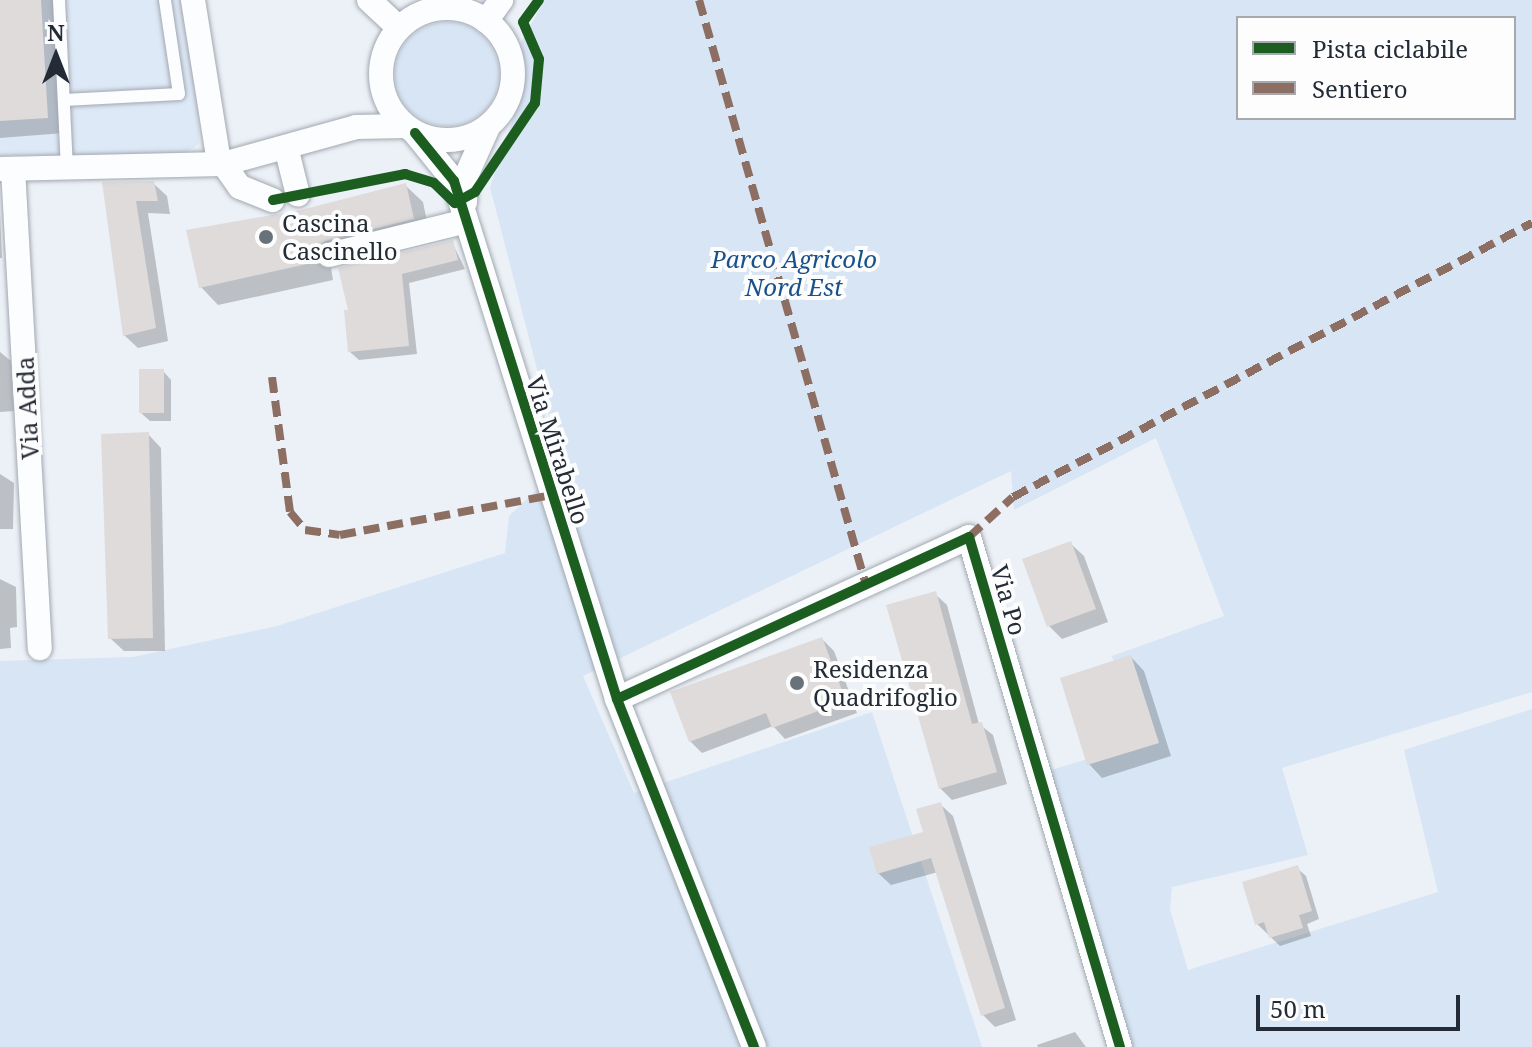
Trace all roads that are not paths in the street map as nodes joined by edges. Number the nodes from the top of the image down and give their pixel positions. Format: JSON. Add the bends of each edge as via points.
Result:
{"nodes":[{"id":1,"x":59,"y":0,"type":"edge"},
{"id":2,"x":165,"y":0,"type":"edge"},
{"id":3,"x":193,"y":0,"type":"edge"},
{"id":4,"x":369,"y":0,"type":"edge"},
{"id":5,"x":501,"y":0,"type":"edge"},
{"id":6,"x":486,"y":21,"type":"junction"},
{"id":7,"x":399,"y":28,"type":"junction"},
{"id":8,"x":380,"y":75,"type":"junction"},
{"id":9,"x":64,"y":100,"type":"junction"},
{"id":10,"x":488,"y":127,"type":"junction"},
{"id":11,"x":410,"y":129,"type":"junction"},
{"id":12,"x":334,"y":133,"type":"junction"},
{"id":13,"x":286,"y":147,"type":"junction"},
{"id":14,"x":223,"y":164,"type":"junction"},
{"id":15,"x":67,"y":168,"type":"junction"},
{"id":16,"x":7,"y":169,"type":"edge"},
{"id":17,"x":298,"y":195,"type":"dead end"},
{"id":18,"x":273,"y":200,"type":"dead end"},
{"id":19,"x":466,"y":217,"type":"junction"},
{"id":20,"x":329,"y":255,"type":"dead end"},
{"id":21,"x":40,"y":648,"type":"dead end"},
{"id":22,"x":617,"y":699,"type":"junction"},
{"id":23,"x":754,"y":1047,"type":"edge"},
{"id":24,"x":1120,"y":1047,"type":"edge"}],
"edges":[{"from":1,"to":9,"type":"lane"},
{"from":2,"to":9,"type":"lane","via":[[179,94]]},
{"from":3,"to":14,"type":"street","via":[[211,135]]},
{"from":4,"to":7,"type":"street"},
{"from":5,"to":6,"type":"street"},
{"from":6,"to":7,"type":"street","via":[[463,10],[438,9]]},
{"from":6,"to":10,"type":"street","via":[[503,39],[513,70],[507,101]]},
{"from":7,"to":8,"type":"street","via":[[385,49]]},
{"from":8,"to":11,"type":"street","via":[[388,106]]},
{"from":8,"to":12,"type":"street","via":[[363,108]]},
{"from":9,"to":15,"type":"lane"},
{"from":10,"to":11,"type":"street","via":[[449,141]]},
{"from":10,"to":19,"type":"street","name":"Via Mirabello","via":[[466,176]]},
{"from":11,"to":12,"type":"street","via":[[365,126]]},
{"from":11,"to":19,"type":"street","name":"Via Mirabello","via":[[448,169]]},
{"from":12,"to":13,"type":"street"},
{"from":13,"to":14,"type":"street"},
{"from":13,"to":17,"type":"street"},
{"from":14,"to":15,"type":"street","name":"Via Adda"},
{"from":14,"to":18,"type":"street","via":[[240,187]]},
{"from":15,"to":16,"type":"street","name":"Via Adda"},
{"from":16,"to":21,"type":"street","name":"Via Adda"},
{"from":19,"to":20,"type":"street"},
{"from":19,"to":22,"type":"street","name":"Via Mirabello"},
{"from":22,"to":23,"type":"street","name":"Via Mirabello"},
{"from":22,"to":24,"type":"street","name":"Via Po","via":[[969,537]]}]}
